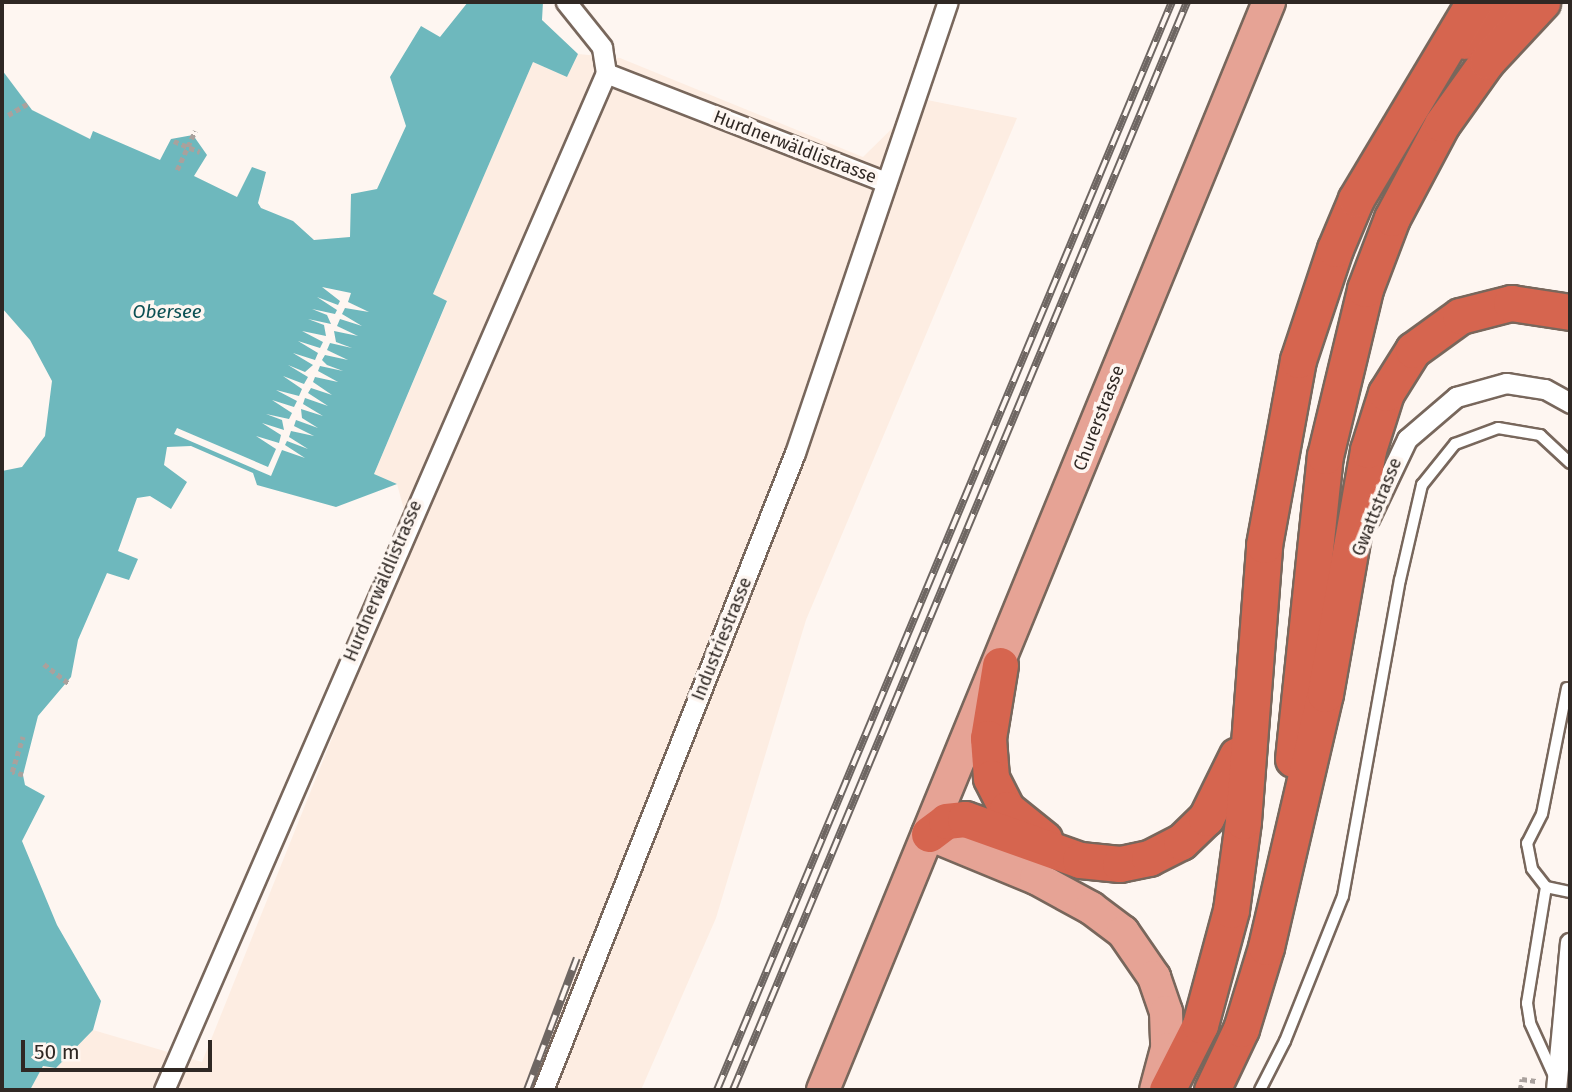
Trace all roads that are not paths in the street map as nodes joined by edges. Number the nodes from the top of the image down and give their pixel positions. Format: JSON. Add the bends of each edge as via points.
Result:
{"nodes":[{"id":1,"x":947,"y":2,"type":"edge"},
{"id":2,"x":1269,"y":2,"type":"edge"},
{"id":3,"x":1474,"y":2,"type":"edge"},
{"id":4,"x":1503,"y":2,"type":"edge"},
{"id":5,"x":1542,"y":2,"type":"edge"},
{"id":6,"x":568,"y":4,"type":"edge"},
{"id":7,"x":606,"y":73,"type":"junction"},
{"id":8,"x":1405,"y":113,"type":"junction"},
{"id":9,"x":885,"y":182,"type":"junction"},
{"id":10,"x":1570,"y":312,"type":"edge"},
{"id":11,"x":1570,"y":403,"type":"edge"},
{"id":12,"x":1570,"y":463,"type":"edge"},
{"id":13,"x":1343,"y":592,"type":"junction"},
{"id":14,"x":1000,"y":665,"type":"junction"},
{"id":15,"x":1567,"y":688,"type":"dead end"},
{"id":16,"x":1249,"y":701,"type":"junction"},
{"id":17,"x":929,"y":834,"type":"junction"},
{"id":18,"x":1080,"y":860,"type":"junction"},
{"id":19,"x":1284,"y":871,"type":"junction"},
{"id":20,"x":1546,"y":887,"type":"junction"},
{"id":21,"x":1570,"y":892,"type":"edge"},
{"id":22,"x":1570,"y":943,"type":"edge"},
{"id":23,"x":1551,"y":1085,"type":"edge"},
{"id":24,"x":164,"y":1090,"type":"edge"},
{"id":25,"x":543,"y":1090,"type":"edge"},
{"id":26,"x":823,"y":1090,"type":"edge"},
{"id":27,"x":1156,"y":1090,"type":"edge"},
{"id":28,"x":1167,"y":1090,"type":"edge"},
{"id":29,"x":1212,"y":1090,"type":"edge"},
{"id":30,"x":1260,"y":1090,"type":"edge"}],
"edges":[{"from":1,"to":9,"type":"street","name":"Hurdnerwäldlistrasse"},
{"from":2,"to":14,"type":"main road","name":"Churerstrasse"},
{"from":3,"to":8,"type":"highway"},
{"from":4,"to":8,"type":"highway"},
{"from":5,"to":19,"type":"highway","via":[[1487,61],[1442,124],[1392,218],[1356,317],[1332,416],[1315,518]]},
{"from":6,"to":7,"type":"street","via":[[602,47]]},
{"from":7,"to":9,"type":"street","name":"Hurdnerwäldlistrasse"},
{"from":7,"to":24,"type":"street","name":"Hurdnerwäldlistrasse"},
{"from":8,"to":16,"type":"highway","via":[[1356,199],[1298,360],[1274,478]]},
{"from":9,"to":25,"type":"street","name":"Industriestrasse","via":[[795,453]]},
{"from":10,"to":13,"type":"highway","via":[[1524,303],[1482,307],[1446,323],[1413,350],[1386,393],[1367,450]]},
{"from":11,"to":13,"type":"street","name":"Gwattstrasse","via":[[1545,389],[1506,383],[1474,389],[1437,409],[1407,439],[1390,468]]},
{"from":12,"to":30,"type":"lane","via":[[1540,435],[1513,427],[1482,431],[1455,444],[1422,485],[1399,580],[1343,896],[1285,1041]]},
{"from":13,"to":19,"type":"highway"},
{"from":14,"to":17,"type":"main road","name":"Churerstrasse"},
{"from":14,"to":18,"type":"highway","via":[[988,738],[991,778],[1020,822]]},
{"from":15,"to":20,"type":"lane","via":[[1542,814],[1527,843],[1532,869]]},
{"from":16,"to":18,"type":"highway","via":[[1232,771],[1194,832],[1149,858],[1120,864]]},
{"from":16,"to":28,"type":"highway","via":[[1242,821],[1225,939],[1200,1025]]},
{"from":17,"to":18,"type":"highway","via":[[946,821],[965,818]]},
{"from":17,"to":26,"type":"main road","name":"Churerstrasse"},
{"from":17,"to":27,"type":"main road","via":[[1046,883],[1123,932],[1154,977],[1166,1012],[1167,1049]]},
{"from":19,"to":29,"type":"highway","via":[[1251,1003]]},
{"from":20,"to":21,"type":"lane"},
{"from":20,"to":23,"type":"lane","via":[[1527,1003]]},
{"from":22,"to":23,"type":"street"}]}
